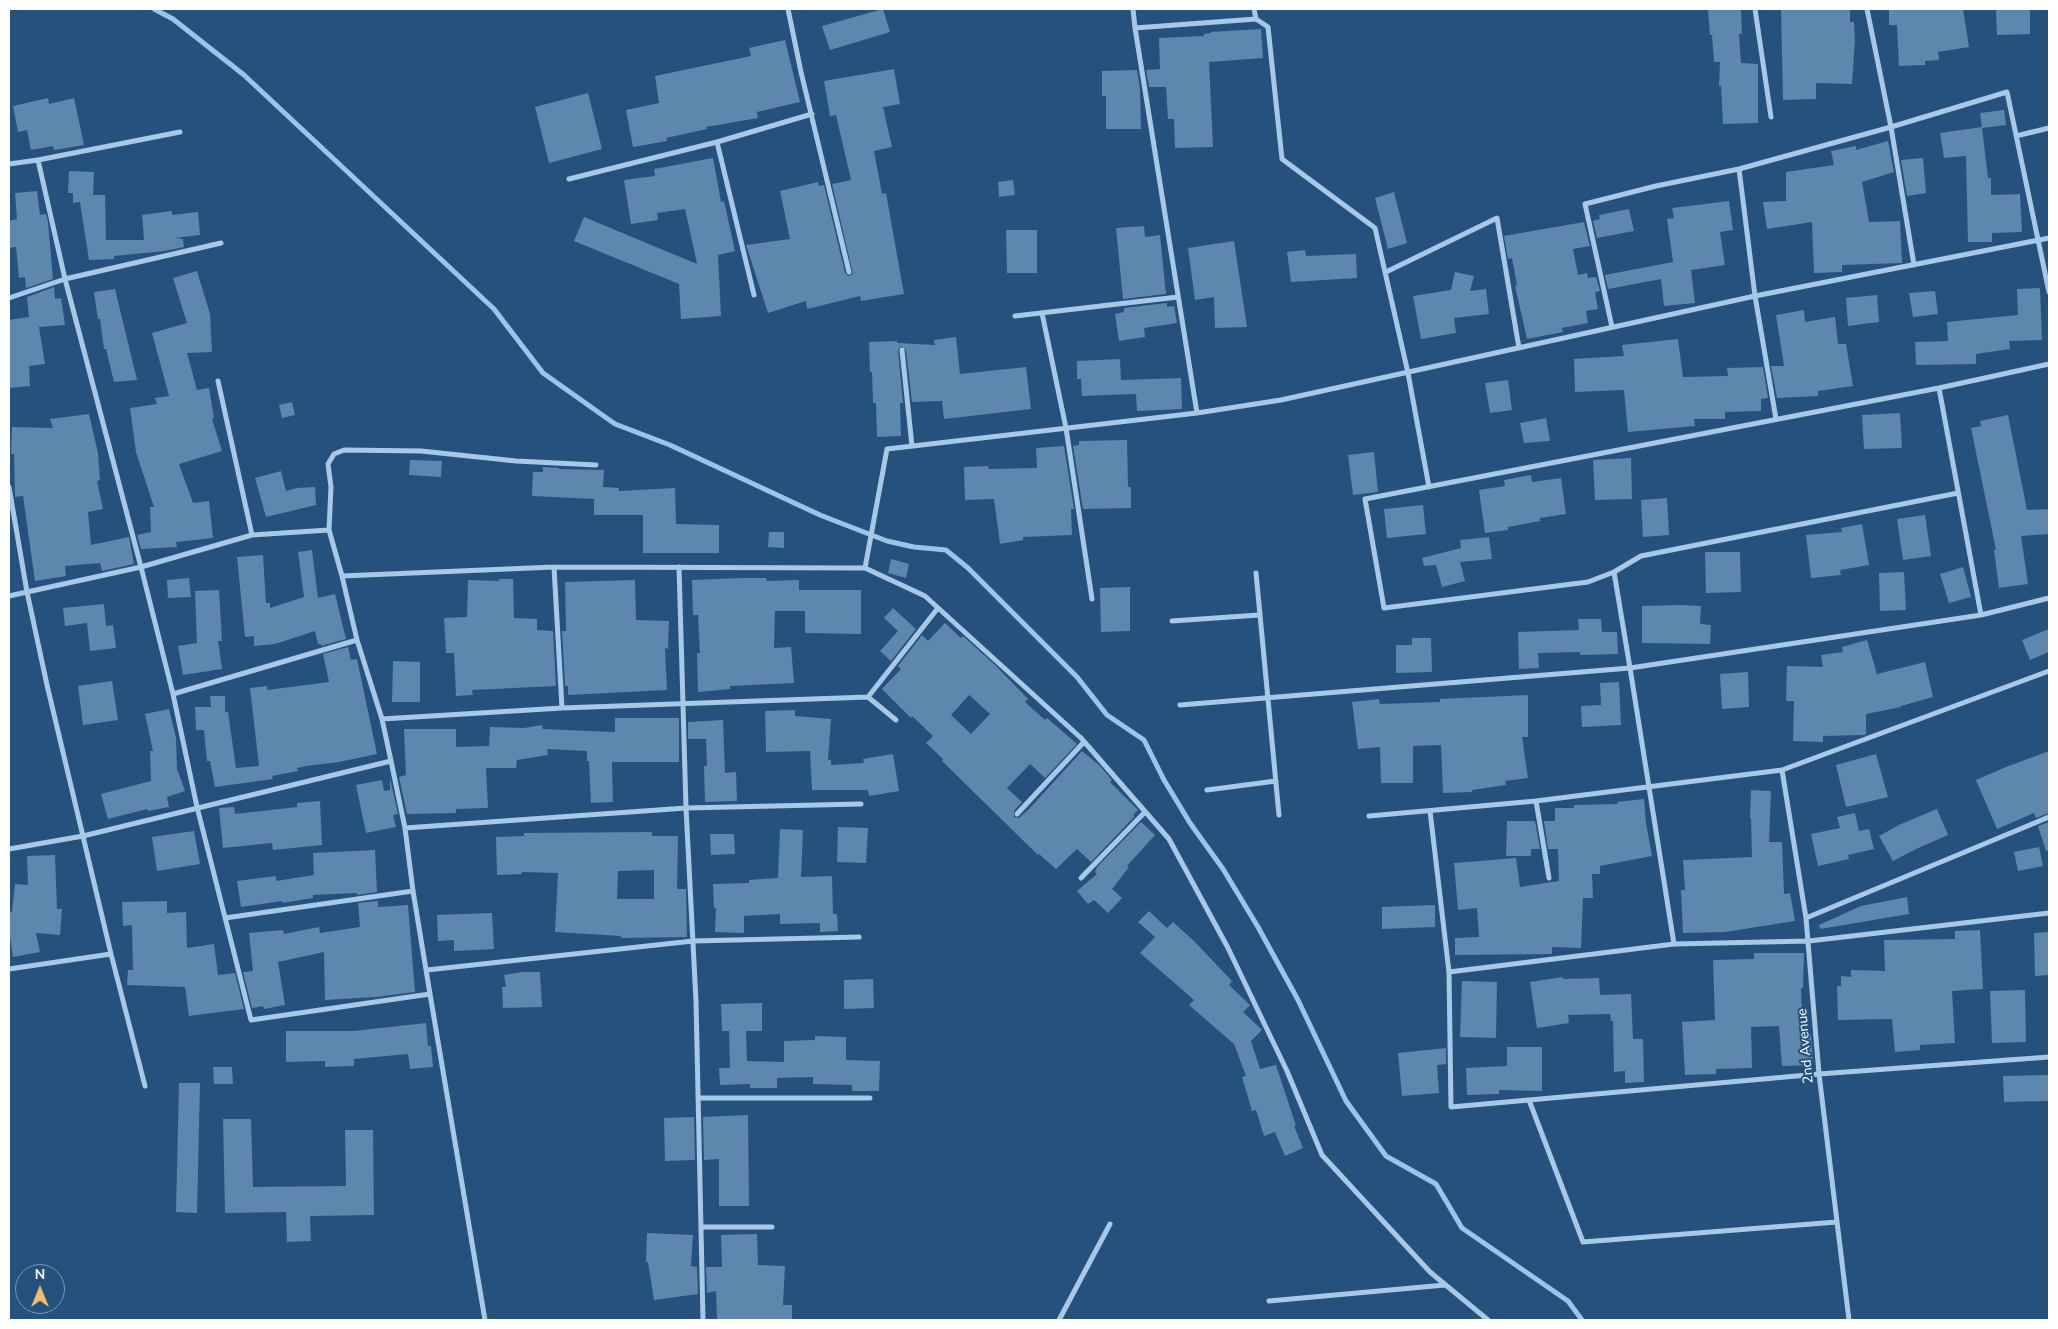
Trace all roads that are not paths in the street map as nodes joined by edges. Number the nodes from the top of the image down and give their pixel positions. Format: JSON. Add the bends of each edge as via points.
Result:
{"nodes":[{"id":1,"x":788,"y":9,"type":"edge"},
{"id":2,"x":1133,"y":9,"type":"edge"},
{"id":3,"x":1254,"y":9,"type":"edge"},
{"id":4,"x":1755,"y":9,"type":"edge"},
{"id":5,"x":1867,"y":9,"type":"edge"},
{"id":6,"x":1256,"y":19,"type":"junction"},
{"id":7,"x":1135,"y":28,"type":"junction"},
{"id":8,"x":812,"y":114,"type":"junction"},
{"id":9,"x":1770,"y":117,"type":"dead end"},
{"id":10,"x":1891,"y":126,"type":"junction"},
{"id":11,"x":2049,"y":128,"type":"edge"},
{"id":12,"x":180,"y":132,"type":"dead end"},
{"id":13,"x":2016,"y":136,"type":"junction"},
{"id":14,"x":717,"y":142,"type":"junction"},
{"id":15,"x":38,"y":160,"type":"junction"},
{"id":16,"x":9,"y":164,"type":"edge"},
{"id":17,"x":1739,"y":169,"type":"junction"},
{"id":18,"x":569,"y":179,"type":"dead end"},
{"id":19,"x":2049,"y":238,"type":"edge"},
{"id":20,"x":2038,"y":241,"type":"junction"},
{"id":21,"x":221,"y":243,"type":"dead end"},
{"id":22,"x":1914,"y":265,"type":"junction"},
{"id":23,"x":849,"y":272,"type":"dead end"},
{"id":24,"x":1386,"y":272,"type":"junction"},
{"id":25,"x":65,"y":279,"type":"junction"},
{"id":26,"x":2049,"y":292,"type":"edge"},
{"id":27,"x":754,"y":295,"type":"dead end"},
{"id":28,"x":1755,"y":296,"type":"junction"},
{"id":29,"x":1178,"y":297,"type":"junction"},
{"id":30,"x":9,"y":298,"type":"edge"},
{"id":31,"x":1042,"y":313,"type":"junction"},
{"id":32,"x":1015,"y":316,"type":"dead end"},
{"id":33,"x":1612,"y":328,"type":"junction"},
{"id":34,"x":1519,"y":348,"type":"junction"},
{"id":35,"x":902,"y":350,"type":"dead end"},
{"id":36,"x":2049,"y":364,"type":"edge"},
{"id":37,"x":1408,"y":373,"type":"junction"},
{"id":38,"x":218,"y":381,"type":"dead end"},
{"id":39,"x":1938,"y":388,"type":"junction"},
{"id":40,"x":1198,"y":413,"type":"junction"},
{"id":41,"x":1776,"y":419,"type":"junction"},
{"id":42,"x":1066,"y":428,"type":"junction"},
{"id":43,"x":912,"y":446,"type":"junction"},
{"id":44,"x":596,"y":466,"type":"dead end"},
{"id":45,"x":1429,"y":486,"type":"junction"},
{"id":46,"x":9,"y":487,"type":"edge"},
{"id":47,"x":1958,"y":493,"type":"junction"},
{"id":48,"x":329,"y":530,"type":"junction"},
{"id":49,"x":252,"y":535,"type":"junction"},
{"id":50,"x":141,"y":566,"type":"junction"},
{"id":51,"x":554,"y":566,"type":"junction"},
{"id":52,"x":679,"y":566,"type":"junction"},
{"id":53,"x":865,"y":568,"type":"junction"},
{"id":54,"x":1614,"y":572,"type":"junction"},
{"id":55,"x":1256,"y":573,"type":"dead end"},
{"id":56,"x":342,"y":576,"type":"junction"},
{"id":57,"x":26,"y":592,"type":"junction"},
{"id":58,"x":9,"y":596,"type":"edge"},
{"id":59,"x":2049,"y":598,"type":"edge"},
{"id":60,"x":1092,"y":599,"type":"dead end"},
{"id":61,"x":938,"y":608,"type":"junction"},
{"id":62,"x":1259,"y":615,"type":"junction"},
{"id":63,"x":1981,"y":615,"type":"junction"},
{"id":64,"x":1172,"y":621,"type":"dead end"},
{"id":65,"x":357,"y":640,"type":"junction"},
{"id":66,"x":1630,"y":668,"type":"junction"},
{"id":67,"x":2049,"y":671,"type":"edge"},
{"id":68,"x":174,"y":694,"type":"junction"},
{"id":69,"x":868,"y":697,"type":"junction"},
{"id":70,"x":1267,"y":697,"type":"junction"},
{"id":71,"x":683,"y":704,"type":"junction"},
{"id":72,"x":1180,"y":705,"type":"dead end"},
{"id":73,"x":562,"y":708,"type":"junction"},
{"id":74,"x":382,"y":719,"type":"junction"},
{"id":75,"x":896,"y":720,"type":"dead end"},
{"id":76,"x":1084,"y":742,"type":"junction"},
{"id":77,"x":391,"y":761,"type":"junction"},
{"id":78,"x":1782,"y":770,"type":"junction"},
{"id":79,"x":1276,"y":781,"type":"junction"},
{"id":80,"x":1649,"y":786,"type":"junction"},
{"id":81,"x":1208,"y":790,"type":"dead end"},
{"id":82,"x":1536,"y":801,"type":"junction"},
{"id":83,"x":862,"y":804,"type":"dead end"},
{"id":84,"x":197,"y":807,"type":"junction"},
{"id":85,"x":686,"y":808,"type":"junction"},
{"id":86,"x":1430,"y":811,"type":"junction"},
{"id":87,"x":1145,"y":812,"type":"junction"},
{"id":88,"x":1017,"y":814,"type":"dead end"},
{"id":89,"x":1279,"y":814,"type":"dead end"},
{"id":90,"x":1369,"y":816,"type":"dead end"},
{"id":91,"x":2049,"y":817,"type":"edge"},
{"id":92,"x":405,"y":828,"type":"junction"},
{"id":93,"x":83,"y":836,"type":"junction"},
{"id":94,"x":9,"y":849,"type":"edge"},
{"id":95,"x":1080,"y":878,"type":"dead end"},
{"id":96,"x":1550,"y":878,"type":"dead end"},
{"id":97,"x":413,"y":891,"type":"junction"},
{"id":98,"x":2049,"y":913,"type":"edge"},
{"id":99,"x":225,"y":918,"type":"junction"},
{"id":100,"x":1806,"y":918,"type":"junction"},
{"id":101,"x":859,"y":937,"type":"dead end"},
{"id":102,"x":693,"y":941,"type":"junction"},
{"id":103,"x":1809,"y":941,"type":"junction"},
{"id":104,"x":1674,"y":944,"type":"junction"},
{"id":105,"x":111,"y":954,"type":"junction"},
{"id":106,"x":9,"y":970,"type":"edge"},
{"id":107,"x":427,"y":970,"type":"junction"},
{"id":108,"x":1449,"y":972,"type":"junction"},
{"id":109,"x":430,"y":994,"type":"junction"},
{"id":110,"x":2049,"y":1058,"type":"edge"},
{"id":111,"x":1819,"y":1074,"type":"junction"},
{"id":112,"x":145,"y":1086,"type":"dead end"},
{"id":113,"x":698,"y":1098,"type":"junction"},
{"id":114,"x":870,"y":1098,"type":"dead end"},
{"id":115,"x":1529,"y":1100,"type":"junction"},
{"id":116,"x":1837,"y":1222,"type":"junction"},
{"id":117,"x":1110,"y":1224,"type":"dead end"},
{"id":118,"x":701,"y":1227,"type":"junction"},
{"id":119,"x":772,"y":1227,"type":"dead end"},
{"id":120,"x":1445,"y":1285,"type":"junction"},
{"id":121,"x":1269,"y":1301,"type":"dead end"},
{"id":122,"x":485,"y":1320,"type":"edge"},
{"id":123,"x":703,"y":1320,"type":"edge"},
{"id":124,"x":1059,"y":1320,"type":"edge"},
{"id":125,"x":1488,"y":1320,"type":"edge"},
{"id":126,"x":1849,"y":1320,"type":"edge"}],
"edges":[{"from":1,"to":8,"type":"street"},
{"from":2,"to":7,"type":"street"},
{"from":3,"to":6,"type":"street"},
{"from":4,"to":9,"type":"street"},
{"from":5,"to":10,"type":"street"},
{"from":6,"to":7,"type":"street"},
{"from":6,"to":24,"type":"street","via":[[1268,27],[1282,158],[1376,228]]},
{"from":7,"to":29,"type":"street"},
{"from":8,"to":14,"type":"street"},
{"from":8,"to":23,"type":"street"},
{"from":10,"to":13,"type":"street","via":[[2007,92]]},
{"from":10,"to":17,"type":"street"},
{"from":10,"to":22,"type":"street"},
{"from":11,"to":13,"type":"street"},
{"from":12,"to":15,"type":"street"},
{"from":13,"to":20,"type":"street"},
{"from":14,"to":18,"type":"street"},
{"from":14,"to":27,"type":"street"},
{"from":15,"to":16,"type":"street"},
{"from":15,"to":25,"type":"street"},
{"from":17,"to":28,"type":"street"},
{"from":17,"to":33,"type":"street","via":[[1585,204]]},
{"from":19,"to":20,"type":"street"},
{"from":20,"to":22,"type":"street"},
{"from":20,"to":26,"type":"street"},
{"from":21,"to":25,"type":"street"},
{"from":22,"to":28,"type":"street"},
{"from":24,"to":34,"type":"street","via":[[1497,218]]},
{"from":24,"to":37,"type":"street"},
{"from":25,"to":30,"type":"street"},
{"from":25,"to":50,"type":"street"},
{"from":28,"to":33,"type":"street"},
{"from":28,"to":41,"type":"street"},
{"from":29,"to":31,"type":"street"},
{"from":29,"to":40,"type":"street"},
{"from":31,"to":32,"type":"street"},
{"from":31,"to":42,"type":"street"},
{"from":33,"to":34,"type":"street"},
{"from":34,"to":37,"type":"street"},
{"from":35,"to":43,"type":"street"},
{"from":36,"to":39,"type":"street"},
{"from":37,"to":40,"type":"street","via":[[1281,400]]},
{"from":37,"to":45,"type":"street"},
{"from":38,"to":49,"type":"street"},
{"from":39,"to":41,"type":"street"},
{"from":39,"to":47,"type":"street"},
{"from":40,"to":42,"type":"street"},
{"from":41,"to":45,"type":"street"},
{"from":42,"to":43,"type":"street"},
{"from":42,"to":60,"type":"street"},
{"from":43,"to":53,"type":"street","via":[[887,449]]},
{"from":44,"to":48,"type":"street","via":[[421,451],[344,450],[334,454],[328,464],[331,487]]},
{"from":45,"to":54,"type":"street","via":[[1365,499],[1384,608],[1588,582]]},
{"from":46,"to":57,"type":"street"},
{"from":47,"to":54,"type":"street","via":[[1641,556]]},
{"from":47,"to":63,"type":"street"},
{"from":48,"to":49,"type":"street"},
{"from":48,"to":56,"type":"street"},
{"from":49,"to":50,"type":"street"},
{"from":50,"to":57,"type":"street"},
{"from":50,"to":68,"type":"street"},
{"from":51,"to":52,"type":"street"},
{"from":51,"to":56,"type":"street"},
{"from":51,"to":73,"type":"street"},
{"from":52,"to":53,"type":"street"},
{"from":52,"to":71,"type":"street"},
{"from":53,"to":61,"type":"street","via":[[925,596]]},
{"from":54,"to":66,"type":"street"},
{"from":55,"to":62,"type":"street"},
{"from":56,"to":65,"type":"street"},
{"from":57,"to":58,"type":"street"},
{"from":57,"to":93,"type":"street"},
{"from":59,"to":63,"type":"street"},
{"from":61,"to":69,"type":"street"},
{"from":61,"to":76,"type":"street"},
{"from":62,"to":64,"type":"street"},
{"from":62,"to":70,"type":"street"},
{"from":63,"to":66,"type":"street"},
{"from":65,"to":68,"type":"street"},
{"from":65,"to":74,"type":"street"},
{"from":66,"to":70,"type":"street"},
{"from":66,"to":80,"type":"street"},
{"from":67,"to":78,"type":"street"},
{"from":68,"to":84,"type":"street"},
{"from":69,"to":71,"type":"street"},
{"from":69,"to":75,"type":"street"},
{"from":70,"to":72,"type":"street"},
{"from":70,"to":79,"type":"street"},
{"from":71,"to":73,"type":"street"},
{"from":71,"to":85,"type":"street"},
{"from":73,"to":74,"type":"street"},
{"from":74,"to":77,"type":"street"},
{"from":76,"to":87,"type":"street"},
{"from":76,"to":88,"type":"street"},
{"from":77,"to":84,"type":"street"},
{"from":77,"to":92,"type":"street"},
{"from":78,"to":80,"type":"street"},
{"from":78,"to":100,"type":"street","name":"2nd Avenue"},
{"from":79,"to":81,"type":"street"},
{"from":79,"to":89,"type":"street"},
{"from":80,"to":82,"type":"street"},
{"from":80,"to":104,"type":"street"},
{"from":82,"to":86,"type":"street"},
{"from":82,"to":96,"type":"street"},
{"from":83,"to":85,"type":"street"},
{"from":84,"to":93,"type":"street"},
{"from":84,"to":99,"type":"street"},
{"from":85,"to":92,"type":"street"},
{"from":85,"to":102,"type":"street"},
{"from":86,"to":90,"type":"street"},
{"from":86,"to":108,"type":"street"},
{"from":87,"to":95,"type":"street"},
{"from":87,"to":120,"type":"street","via":[[1169,839],[1228,948],[1287,1071],[1322,1155]]},
{"from":91,"to":100,"type":"street"},
{"from":92,"to":97,"type":"street"},
{"from":93,"to":94,"type":"street"},
{"from":93,"to":105,"type":"street"},
{"from":97,"to":99,"type":"street"},
{"from":97,"to":107,"type":"street"},
{"from":98,"to":103,"type":"street"},
{"from":99,"to":109,"type":"street","via":[[251,1020]]},
{"from":100,"to":103,"type":"street","name":"2nd Avenue"},
{"from":101,"to":102,"type":"street"},
{"from":102,"to":107,"type":"street"},
{"from":102,"to":113,"type":"street"},
{"from":103,"to":104,"type":"street"},
{"from":103,"to":111,"type":"street","name":"2nd Avenue"},
{"from":104,"to":108,"type":"street"},
{"from":105,"to":106,"type":"street"},
{"from":105,"to":112,"type":"street"},
{"from":107,"to":109,"type":"street"},
{"from":108,"to":115,"type":"street","via":[[1451,1107]]},
{"from":109,"to":122,"type":"street"},
{"from":110,"to":111,"type":"street"},
{"from":111,"to":115,"type":"street"},
{"from":111,"to":116,"type":"street","name":"2nd Avenue"},
{"from":113,"to":114,"type":"street"},
{"from":113,"to":118,"type":"street"},
{"from":115,"to":116,"type":"street","via":[[1583,1242]]},
{"from":116,"to":126,"type":"street","name":"2nd Avenue"},
{"from":117,"to":124,"type":"street"},
{"from":118,"to":119,"type":"street"},
{"from":118,"to":123,"type":"street"},
{"from":120,"to":121,"type":"street"},
{"from":120,"to":125,"type":"street"}]}
